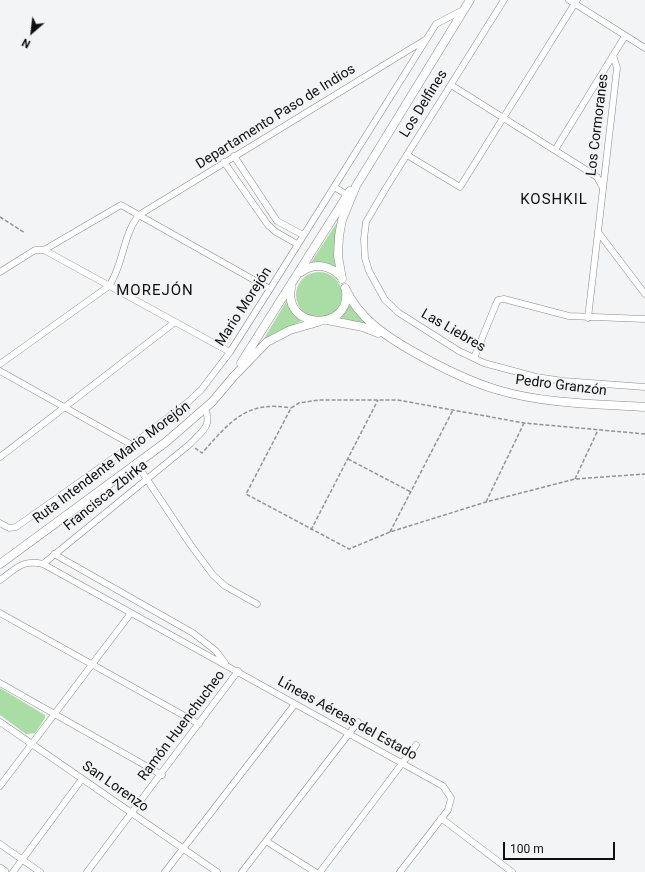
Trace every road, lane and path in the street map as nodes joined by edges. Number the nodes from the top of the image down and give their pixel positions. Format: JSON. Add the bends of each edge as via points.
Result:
{"nodes":[{"id":1,"x":470,"y":0,"type":"edge"},
{"id":2,"x":504,"y":0,"type":"edge"},
{"id":3,"x":569,"y":0,"type":"edge"},
{"id":4,"x":576,"y":2,"type":"edge"},
{"id":5,"x":463,"y":10,"type":"junction"},
{"id":6,"x":625,"y":36,"type":"junction"},
{"id":7,"x":426,"y":39,"type":"junction"},
{"id":8,"x":645,"y":48,"type":"edge"},
{"id":9,"x":613,"y":55,"type":"junction"},
{"id":10,"x":451,"y":85,"type":"junction"},
{"id":11,"x":504,"y":117,"type":"junction"},
{"id":12,"x":555,"y":150,"type":"junction"},
{"id":13,"x":407,"y":155,"type":"junction"},
{"id":14,"x":234,"y":156,"type":"junction"},
{"id":15,"x":224,"y":162,"type":"junction"},
{"id":16,"x":334,"y":187,"type":"junction"},
{"id":17,"x":603,"y":188,"type":"junction"},
{"id":18,"x":349,"y":196,"type":"junction"},
{"id":19,"x":139,"y":215,"type":"junction"},
{"id":20,"x":0,"y":217,"type":"edge"},
{"id":21,"x":366,"y":222,"type":"joint"},
{"id":22,"x":598,"y":232,"type":"junction"},
{"id":23,"x":25,"y":233,"type":"dead end"},
{"id":24,"x":303,"y":235,"type":"junction"},
{"id":25,"x":297,"y":244,"type":"junction"},
{"id":26,"x":44,"y":250,"type":"junction"},
{"id":27,"x":0,"y":272,"type":"edge"},
{"id":28,"x":300,"y":273,"type":"junction"},
{"id":29,"x":342,"y":279,"type":"junction"},
{"id":30,"x":292,"y":285,"type":"junction"},
{"id":31,"x":109,"y":286,"type":"junction"},
{"id":32,"x":346,"y":288,"type":"junction"},
{"id":33,"x":270,"y":289,"type":"junction"},
{"id":34,"x":645,"y":294,"type":"edge"},
{"id":35,"x":588,"y":318,"type":"junction"},
{"id":36,"x":645,"y":319,"type":"edge"},
{"id":37,"x":322,"y":321,"type":"junction"},
{"id":38,"x":174,"y":322,"type":"junction"},
{"id":39,"x":390,"y":338,"type":"junction"},
{"id":40,"x":230,"y":352,"type":"junction"},
{"id":41,"x":474,"y":358,"type":"junction"},
{"id":42,"x":0,"y":364,"type":"edge"},
{"id":43,"x":0,"y":370,"type":"edge"},
{"id":44,"x":234,"y":376,"type":"junction"},
{"id":45,"x":645,"y":387,"type":"edge"},
{"id":46,"x":378,"y":400,"type":"junction"},
{"id":47,"x":645,"y":407,"type":"edge"},
{"id":48,"x":66,"y":408,"type":"junction"},
{"id":49,"x":291,"y":408,"type":"junction"},
{"id":50,"x":205,"y":409,"type":"junction"},
{"id":51,"x":454,"y":410,"type":"junction"},
{"id":52,"x":524,"y":423,"type":"junction"},
{"id":53,"x":598,"y":430,"type":"junction"},
{"id":54,"x":645,"y":434,"type":"edge"},
{"id":55,"x":190,"y":444,"type":"junction"},
{"id":56,"x":132,"y":446,"type":"junction"},
{"id":57,"x":0,"y":457,"type":"edge"},
{"id":58,"x":348,"y":460,"type":"junction"},
{"id":59,"x":136,"y":463,"type":"junction"},
{"id":60,"x":645,"y":474,"type":"edge"},
{"id":61,"x":575,"y":479,"type":"junction"},
{"id":62,"x":147,"y":480,"type":"junction"},
{"id":63,"x":411,"y":492,"type":"junction"},
{"id":64,"x":486,"y":502,"type":"junction"},
{"id":65,"x":0,"y":523,"type":"edge"},
{"id":66,"x":311,"y":530,"type":"junction"},
{"id":67,"x":390,"y":532,"type":"junction"},
{"id":68,"x":54,"y":554,"type":"junction"},
{"id":69,"x":0,"y":564,"type":"edge"},
{"id":70,"x":43,"y":564,"type":"junction"},
{"id":71,"x":0,"y":580,"type":"edge"},
{"id":72,"x":258,"y":604,"type":"dead end"},
{"id":73,"x":0,"y":613,"type":"edge"},
{"id":74,"x":130,"y":613,"type":"junction"},
{"id":75,"x":92,"y":665,"type":"junction"},
{"id":76,"x":226,"y":666,"type":"junction"},
{"id":77,"x":238,"y":671,"type":"junction"},
{"id":78,"x":0,"y":683,"type":"edge"},
{"id":79,"x":295,"y":704,"type":"junction"},
{"id":80,"x":55,"y":714,"type":"junction"},
{"id":81,"x":0,"y":722,"type":"edge"},
{"id":82,"x":358,"y":722,"type":"dead end"},
{"id":83,"x":199,"y":724,"type":"junction"},
{"id":84,"x":348,"y":734,"type":"junction"},
{"id":85,"x":32,"y":744,"type":"junction"},
{"id":86,"x":416,"y":745,"type":"dead end"},
{"id":87,"x":401,"y":763,"type":"junction"},
{"id":88,"x":162,"y":774,"type":"junction"},
{"id":89,"x":82,"y":779,"type":"junction"},
{"id":90,"x":0,"y":786,"type":"edge"},
{"id":91,"x":131,"y":813,"type":"junction"},
{"id":92,"x":441,"y":818,"type":"junction"},
{"id":93,"x":266,"y":841,"type":"junction"},
{"id":94,"x":0,"y":844,"type":"edge"},
{"id":95,"x":183,"y":849,"type":"junction"},
{"id":96,"x":22,"y":860,"type":"junction"},
{"id":97,"x":0,"y":870,"type":"edge"},
{"id":98,"x":4,"y":872,"type":"edge"},
{"id":99,"x":13,"y":872,"type":"edge"},
{"id":100,"x":40,"y":872,"type":"edge"},
{"id":101,"x":87,"y":872,"type":"edge"},
{"id":102,"x":165,"y":872,"type":"edge"},
{"id":103,"x":217,"y":872,"type":"edge"},
{"id":104,"x":242,"y":872,"type":"edge"},
{"id":105,"x":315,"y":872,"type":"edge"},
{"id":106,"x":320,"y":872,"type":"edge"},
{"id":107,"x":400,"y":872,"type":"edge"},
{"id":108,"x":512,"y":872,"type":"edge"}],
"edges":[{"from":1,"to":5,"type":"main road"},
{"from":2,"to":10,"type":"street","name":"Los Delfines"},
{"from":3,"to":4,"type":"street"},
{"from":4,"to":6,"type":"street"},
{"from":4,"to":11,"type":"street"},
{"from":5,"to":7,"type":"street","name":"Mario Morejón","via":[[436,24]]},
{"from":5,"to":18,"type":"main road"},
{"from":6,"to":8,"type":"street"},
{"from":6,"to":9,"type":"street"},
{"from":7,"to":14,"type":"street","name":"Departamento Paso de Indios"},
{"from":7,"to":16,"type":"street","name":"Mario Morejón"},
{"from":9,"to":12,"type":"street"},
{"from":9,"to":17,"type":"street","name":"Los Cormoranes","via":[[617,68]]},
{"from":10,"to":11,"type":"street"},
{"from":10,"to":13,"type":"street","name":"Los Delfines"},
{"from":11,"to":12,"type":"street"},
{"from":11,"to":13,"type":"street","via":[[460,188]]},
{"from":12,"to":17,"type":"street","via":[[597,177]]},
{"from":13,"to":21,"type":"street","name":"Los Delfines"},
{"from":14,"to":15,"type":"street","name":"Departamento Paso de Indios"},
{"from":14,"to":24,"type":"street","via":[[277,221]]},
{"from":15,"to":19,"type":"street","name":"Departamento Paso de Indios"},
{"from":15,"to":25,"type":"street","via":[[268,225]]},
{"from":16,"to":18,"type":"street"},
{"from":16,"to":24,"type":"street","name":"Mario Morejón"},
{"from":17,"to":22,"type":"street","name":"Los Cormoranes"},
{"from":18,"to":28,"type":"main road"},
{"from":18,"to":29,"type":"main road","via":[[338,244],[338,262]]},
{"from":19,"to":26,"type":"street","via":[[121,205]]},
{"from":19,"to":31,"type":"street","via":[[125,241],[115,277]]},
{"from":19,"to":33,"type":"street"},
{"from":20,"to":23,"type":"path"},
{"from":21,"to":41,"type":"street","name":"Las Liebres","via":[[365,258],[384,300],[429,333]]},
{"from":22,"to":34,"type":"street"},
{"from":22,"to":35,"type":"street","name":"Los Cormoranes"},
{"from":24,"to":25,"type":"street","name":"Mario Morejón"},
{"from":25,"to":33,"type":"street","name":"Mario Morejón"},
{"from":26,"to":27,"type":"street","via":[[35,250]]},
{"from":26,"to":31,"type":"street"},
{"from":28,"to":29,"type":"main road","via":[[312,266],[326,266],[338,273]]},
{"from":28,"to":30,"type":"main road"},
{"from":29,"to":32,"type":"main road"},
{"from":30,"to":37,"type":"main road","via":[[291,298],[296,310],[306,318]]},
{"from":30,"to":44,"type":"main road","name":"Ruta Intendente Mario Morejón"},
{"from":31,"to":38,"type":"street"},
{"from":31,"to":42,"type":"street"},
{"from":32,"to":37,"type":"main road","via":[[346,301],[343,307],[333,318]]},
{"from":32,"to":39,"type":"main road","name":"Pedro Granzón","via":[[367,320]]},
{"from":33,"to":40,"type":"street","name":"Mario Morejón"},
{"from":35,"to":36,"type":"street"},
{"from":35,"to":41,"type":"street","via":[[569,316],[504,298],[498,300]]},
{"from":37,"to":39,"type":"main road","name":"Pedro Granzón","via":[[363,327]]},
{"from":37,"to":44,"type":"main road","name":"Ruta Intendente Mario Morejón","via":[[297,327],[271,339]]},
{"from":38,"to":40,"type":"street"},
{"from":38,"to":48,"type":"street"},
{"from":39,"to":47,"type":"main road","name":"Pedro Granzón","via":[[455,374],[497,390],[565,402]]},
{"from":40,"to":56,"type":"street","name":"Mario Morejón","via":[[201,390]]},
{"from":41,"to":45,"type":"street","name":"Las Liebres","via":[[536,377]]},
{"from":43,"to":48,"type":"street"},
{"from":44,"to":50,"type":"main road","name":"Ruta Intendente Mario Morejón"},
{"from":46,"to":49,"type":"path","via":[[319,400],[299,403]]},
{"from":46,"to":51,"type":"path","via":[[398,400]]},
{"from":46,"to":58,"type":"path"},
{"from":48,"to":56,"type":"street"},
{"from":48,"to":57,"type":"street"},
{"from":49,"to":55,"type":"path","via":[[275,405],[244,412],[202,453]]},
{"from":49,"to":66,"type":"path","via":[[246,494]]},
{"from":50,"to":55,"type":"street","name":"Francisca Zbirka","via":[[209,417],[206,427]]},
{"from":50,"to":59,"type":"main road","name":"Ruta Intendente Mario Morejón"},
{"from":51,"to":52,"type":"path"},
{"from":51,"to":63,"type":"path"},
{"from":52,"to":53,"type":"path"},
{"from":52,"to":64,"type":"path"},
{"from":53,"to":54,"type":"path"},
{"from":53,"to":61,"type":"path"},
{"from":55,"to":62,"type":"street","name":"Francisca Zbirka"},
{"from":56,"to":65,"type":"street","name":"Mario Morejón","via":[[16,527],[9,528]]},
{"from":58,"to":63,"type":"path"},
{"from":58,"to":66,"type":"path"},
{"from":59,"to":62,"type":"street"},
{"from":59,"to":69,"type":"main road","name":"Ruta Intendente Mario Morejón"},
{"from":60,"to":61,"type":"path"},
{"from":61,"to":64,"type":"path"},
{"from":62,"to":68,"type":"street","name":"Francisca Zbirka"},
{"from":62,"to":72,"type":"street","via":[[213,575],[225,586]]},
{"from":63,"to":67,"type":"path"},
{"from":64,"to":67,"type":"path"},
{"from":66,"to":67,"type":"path","via":[[349,549]]},
{"from":68,"to":70,"type":"street","name":"Francisca Zbirka"},
{"from":68,"to":76,"type":"street","via":[[194,633],[216,651]]},
{"from":70,"to":71,"type":"street","via":[[31,561],[24,563]]},
{"from":70,"to":74,"type":"street","name":"Líneas Aéreas del Estado"},
{"from":73,"to":75,"type":"street"},
{"from":74,"to":75,"type":"street"},
{"from":74,"to":76,"type":"street","name":"Líneas Aéreas del Estado"},
{"from":75,"to":80,"type":"street"},
{"from":75,"to":83,"type":"street"},
{"from":76,"to":77,"type":"street","name":"Líneas Aéreas del Estado"},
{"from":77,"to":79,"type":"street","name":"Líneas Aéreas del Estado"},
{"from":77,"to":83,"type":"street","name":"Ramón Huenchucheo"},
{"from":78,"to":80,"type":"street"},
{"from":79,"to":84,"type":"street","name":"Líneas Aéreas del Estado"},
{"from":79,"to":95,"type":"street"},
{"from":80,"to":85,"type":"street"},
{"from":80,"to":88,"type":"street"},
{"from":81,"to":85,"type":"street","name":"San Lorenzo"},
{"from":82,"to":84,"type":"street"},
{"from":83,"to":88,"type":"street","name":"Ramón Huenchucheo"},
{"from":84,"to":87,"type":"street","name":"Líneas Aéreas del Estado"},
{"from":84,"to":93,"type":"street"},
{"from":85,"to":89,"type":"street","name":"San Lorenzo"},
{"from":85,"to":90,"type":"street"},
{"from":86,"to":87,"type":"street"},
{"from":87,"to":92,"type":"street","name":"Líneas Aéreas del Estado","via":[[443,786],[451,798],[448,810]]},
{"from":87,"to":106,"type":"street"},
{"from":88,"to":91,"type":"street","name":"Ramón Huenchucheo"},
{"from":89,"to":91,"type":"street","name":"San Lorenzo"},
{"from":89,"to":96,"type":"street"},
{"from":91,"to":95,"type":"street","name":"San Lorenzo"},
{"from":91,"to":101,"type":"street","name":"Ramón Huenchucheo"},
{"from":92,"to":107,"type":"street"},
{"from":92,"to":108,"type":"street"},
{"from":93,"to":104,"type":"street"},
{"from":93,"to":105,"type":"street"},
{"from":94,"to":96,"type":"street"},
{"from":95,"to":102,"type":"street"},
{"from":95,"to":103,"type":"street","name":"San Lorenzo"},
{"from":96,"to":99,"type":"street"},
{"from":96,"to":100,"type":"street"},
{"from":97,"to":98,"type":"main road"}]}
